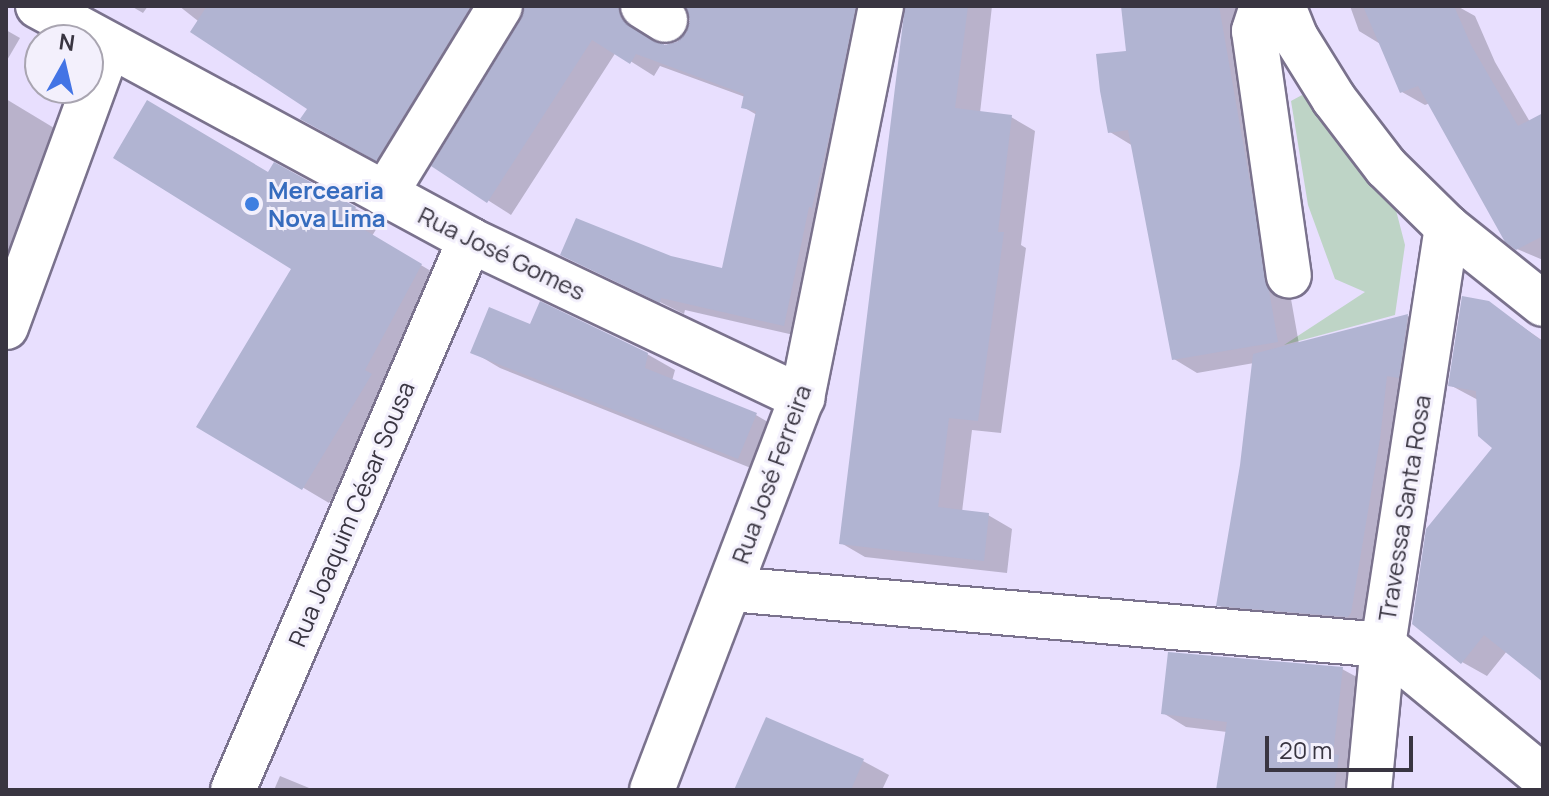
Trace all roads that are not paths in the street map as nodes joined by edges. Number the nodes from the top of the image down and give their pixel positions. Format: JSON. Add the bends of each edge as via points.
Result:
{"nodes":[{"id":1,"x":38,"y":6,"type":"edge"},
{"id":2,"x":500,"y":6,"type":"edge"},
{"id":3,"x":881,"y":6,"type":"edge"},
{"id":4,"x":1262,"y":6,"type":"edge"},
{"id":5,"x":1283,"y":6,"type":"edge"},
{"id":6,"x":109,"y":45,"type":"junction"},
{"id":7,"x":385,"y":194,"type":"junction"},
{"id":8,"x":1447,"y":227,"type":"junction"},
{"id":9,"x":470,"y":240,"type":"junction"},
{"id":10,"x":1289,"y":276,"type":"dead end"},
{"id":11,"x":1543,"y":304,"type":"edge"},
{"id":12,"x":6,"y":327,"type":"edge"},
{"id":13,"x":802,"y":398,"type":"junction"},
{"id":14,"x":730,"y":589,"type":"junction"},
{"id":15,"x":1383,"y":645,"type":"junction"},
{"id":16,"x":1543,"y":777,"type":"edge"},
{"id":17,"x":233,"y":790,"type":"edge"},
{"id":18,"x":652,"y":790,"type":"edge"},
{"id":19,"x":1369,"y":790,"type":"edge"}],
"edges":[{"from":1,"to":6,"type":"street","name":"Rua José Gomes"},
{"from":2,"to":7,"type":"street"},
{"from":3,"to":13,"type":"street","name":"Rua José Ferreira"},
{"from":4,"to":10,"type":"street","via":[[1254,31]]},
{"from":5,"to":8,"type":"street","via":[[1334,99],[1386,167]]},
{"from":6,"to":7,"type":"street","name":"Rua José Gomes"},
{"from":6,"to":12,"type":"street"},
{"from":7,"to":9,"type":"street","name":"Rua José Gomes"},
{"from":8,"to":11,"type":"street"},
{"from":8,"to":15,"type":"street","name":"Travessa Santa Rosa"},
{"from":9,"to":13,"type":"street","name":"Rua José Gomes"},
{"from":9,"to":17,"type":"street","name":"Rua Joaquim César Sousa"},
{"from":13,"to":14,"type":"street","name":"Rua José Ferreira"},
{"from":14,"to":15,"type":"street"},
{"from":14,"to":18,"type":"street","name":"Rua José Ferreira"},
{"from":15,"to":16,"type":"street"},
{"from":15,"to":19,"type":"street","name":"Travessa Santa Rosa"}]}
